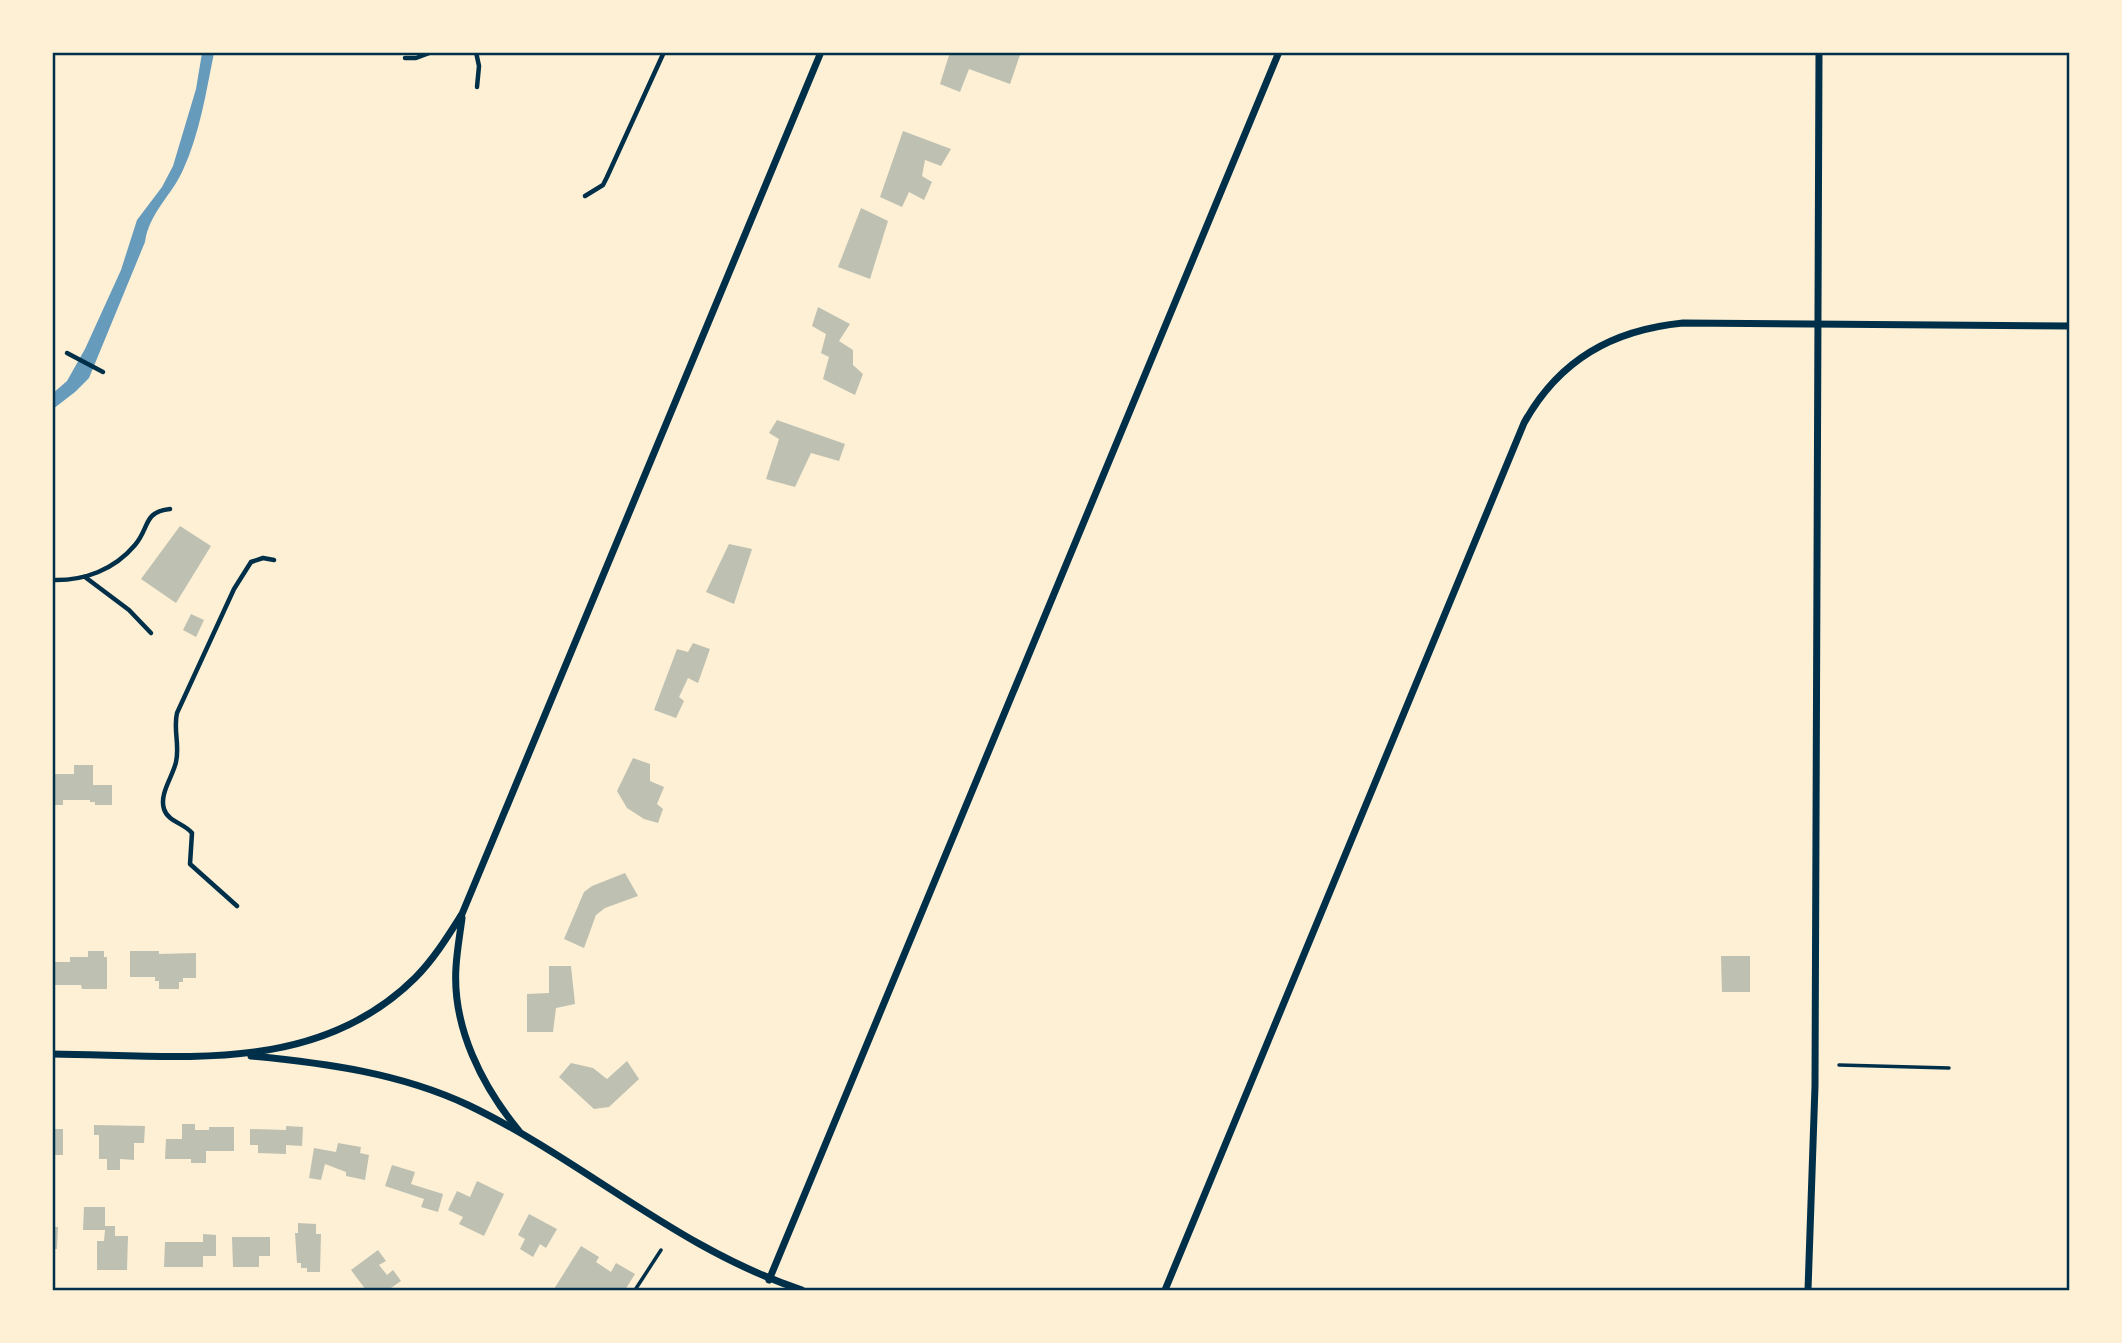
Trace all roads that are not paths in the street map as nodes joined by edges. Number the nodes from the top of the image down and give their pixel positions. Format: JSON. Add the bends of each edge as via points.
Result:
{"nodes":[{"id":1,"x":432,"y":52,"type":"edge"},
{"id":2,"x":476,"y":52,"type":"edge"},
{"id":3,"x":664,"y":52,"type":"edge"},
{"id":4,"x":821,"y":52,"type":"edge"},
{"id":5,"x":1279,"y":52,"type":"edge"},
{"id":6,"x":1819,"y":52,"type":"edge"},
{"id":7,"x":405,"y":58,"type":"dead end"},
{"id":8,"x":477,"y":87,"type":"dead end"},
{"id":9,"x":584,"y":196,"type":"dead end"},
{"id":10,"x":1819,"y":325,"type":"junction"},
{"id":11,"x":2070,"y":326,"type":"edge"},
{"id":12,"x":67,"y":353,"type":"dead end"},
{"id":13,"x":103,"y":372,"type":"dead end"},
{"id":14,"x":170,"y":509,"type":"dead end"},
{"id":15,"x":274,"y":560,"type":"dead end"},
{"id":16,"x":85,"y":577,"type":"junction"},
{"id":17,"x":52,"y":580,"type":"edge"},
{"id":18,"x":151,"y":634,"type":"dead end"},
{"id":19,"x":237,"y":906,"type":"dead end"},
{"id":20,"x":462,"y":914,"type":"junction"},
{"id":21,"x":52,"y":1054,"type":"edge"},
{"id":22,"x":240,"y":1055,"type":"junction"},
{"id":23,"x":521,"y":1134,"type":"junction"},
{"id":24,"x":769,"y":1280,"type":"junction"},
{"id":25,"x":802,"y":1290,"type":"edge"},
{"id":26,"x":1165,"y":1290,"type":"edge"},
{"id":27,"x":1808,"y":1290,"type":"edge"}],
"edges":[{"from":1,"to":7,"type":"lane"},
{"from":2,"to":8,"type":"lane"},
{"from":3,"to":9,"type":"lane","via":[[603,185]]},
{"from":4,"to":20,"type":"street"},
{"from":5,"to":24,"type":"street"},
{"from":6,"to":10,"type":"street"},
{"from":10,"to":11,"type":"street"},
{"from":10,"to":26,"type":"street","via":[[1682,323],[1631,332],[1581,358],[1555,380],[1534,407]]},
{"from":10,"to":27,"type":"street","via":[[1815,1086]]},
{"from":12,"to":13,"type":"lane"},
{"from":14,"to":16,"type":"lane","via":[[150,516],[137,543],[114,565]]},
{"from":15,"to":19,"type":"lane","via":[[251,562],[234,589],[177,713],[177,761],[163,797],[165,812],[192,833],[190,864]]},
{"from":16,"to":17,"type":"lane"},
{"from":16,"to":18,"type":"lane","via":[[129,610]]},
{"from":20,"to":22,"type":"street","via":[[417,976],[372,1013],[333,1033]]},
{"from":20,"to":23,"type":"street","via":[[456,969],[463,1023],[486,1084]]},
{"from":21,"to":22,"type":"street"},
{"from":22,"to":23,"type":"street","via":[[309,1062],[390,1078],[467,1105]]},
{"from":23,"to":24,"type":"street","via":[[712,1253]]},
{"from":24,"to":25,"type":"street"}]}
